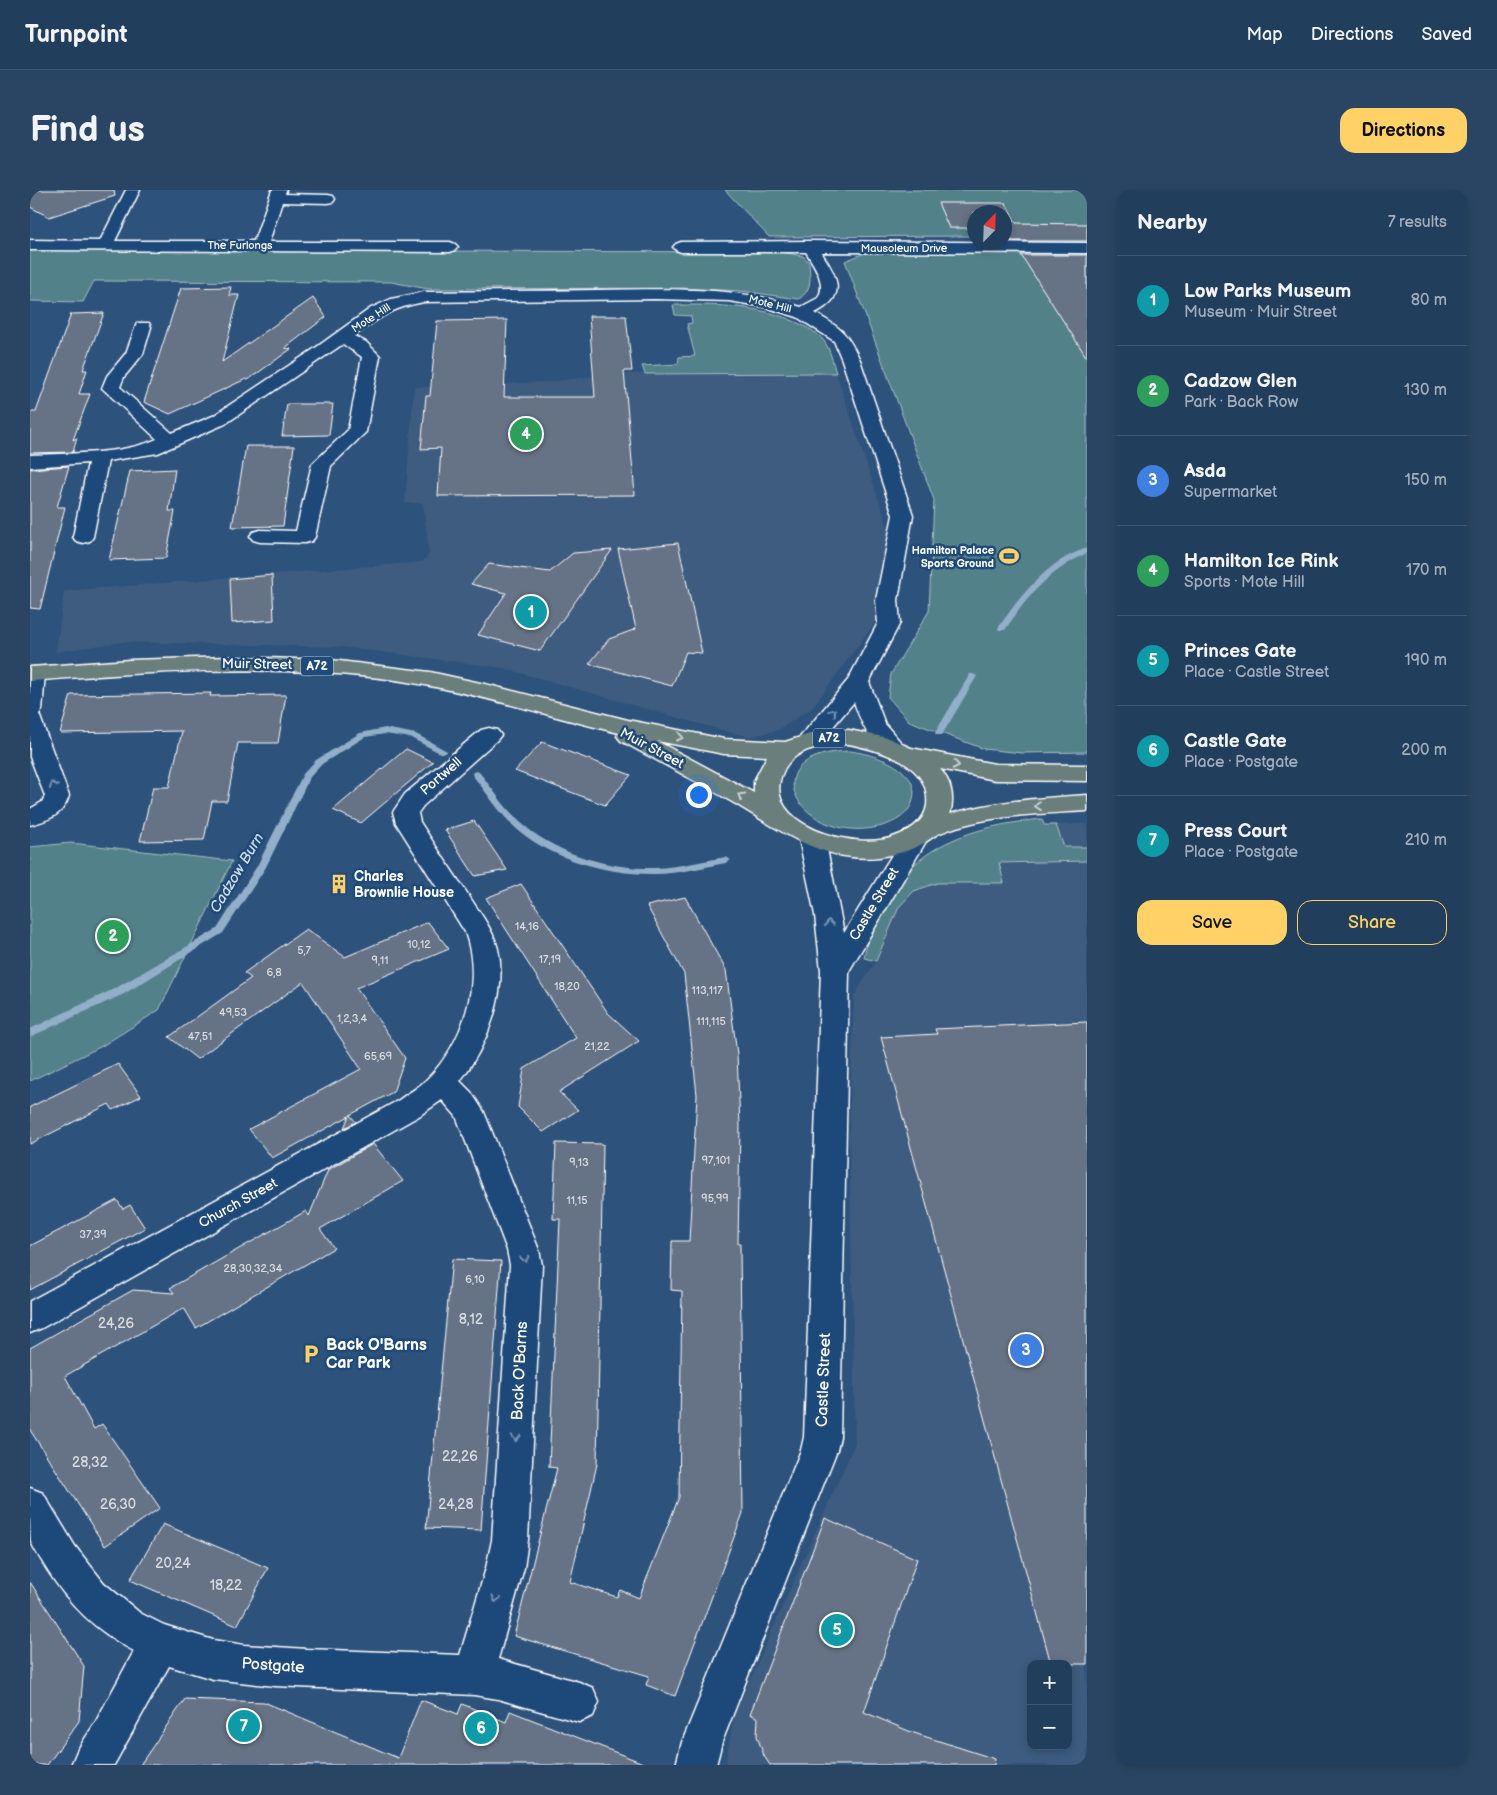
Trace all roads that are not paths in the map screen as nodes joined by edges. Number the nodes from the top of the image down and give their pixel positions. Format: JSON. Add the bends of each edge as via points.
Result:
{"nodes":[{"id":1,"x":133,"y":190,"type":"edge"},
{"id":2,"x":278,"y":194,"type":"edge"},
{"id":3,"x":328,"y":199,"type":"dead end"},
{"id":4,"x":30,"y":244,"type":"edge"},
{"id":5,"x":261,"y":244,"type":"junction"},
{"id":6,"x":105,"y":245,"type":"junction"},
{"id":7,"x":810,"y":246,"type":"junction"},
{"id":8,"x":450,"y":247,"type":"dead end"},
{"id":9,"x":681,"y":247,"type":"dead end"},
{"id":10,"x":1087,"y":248,"type":"edge"},
{"id":11,"x":802,"y":313,"type":"junction"},
{"id":12,"x":144,"y":328,"type":"dead end"},
{"id":13,"x":343,"y":337,"type":"junction"},
{"id":14,"x":170,"y":441,"type":"junction"},
{"id":15,"x":98,"y":457,"type":"junction"},
{"id":16,"x":30,"y":461,"type":"edge"},
{"id":17,"x":260,"y":536,"type":"dead end"},
{"id":18,"x":83,"y":537,"type":"dead end"},
{"id":19,"x":32,"y":674,"type":"edge"},
{"id":20,"x":858,"y":682,"type":"junction"},
{"id":21,"x":30,"y":710,"type":"edge"},
{"id":22,"x":30,"y":719,"type":"edge"},
{"id":23,"x":598,"y":720,"type":"junction"},
{"id":24,"x":489,"y":734,"type":"dead end"},
{"id":25,"x":798,"y":746,"type":"junction"},
{"id":26,"x":900,"y":751,"type":"junction"},
{"id":27,"x":1087,"y":773,"type":"edge"},
{"id":28,"x":1087,"y":803,"type":"edge"},
{"id":29,"x":30,"y":816,"type":"edge"},
{"id":30,"x":783,"y":821,"type":"junction"},
{"id":31,"x":408,"y":823,"type":"joint"},
{"id":32,"x":922,"y":833,"type":"junction"},
{"id":33,"x":812,"y":839,"type":"junction"},
{"id":34,"x":835,"y":971,"type":"junction"},
{"id":35,"x":443,"y":1082,"type":"junction"},
{"id":36,"x":30,"y":1318,"type":"edge"},
{"id":37,"x":30,"y":1505,"type":"edge"},
{"id":38,"x":160,"y":1643,"type":"junction"},
{"id":39,"x":474,"y":1675,"type":"junction"},
{"id":40,"x":579,"y":1702,"type":"dead end"},
{"id":41,"x":699,"y":1754,"type":"edge"},
{"id":42,"x":91,"y":1765,"type":"edge"}],
"edges":[{"from":1,"to":6,"type":"street"},
{"from":2,"to":3,"type":"street"},
{"from":2,"to":5,"type":"street"},
{"from":4,"to":6,"type":"street","name":"The Furlongs"},
{"from":5,"to":6,"type":"street","name":"The Furlongs"},
{"from":5,"to":8,"type":"street","name":"The Furlongs"},
{"from":7,"to":9,"type":"street"},
{"from":7,"to":10,"type":"street","name":"Mausoleum Drive"},
{"from":7,"to":11,"type":"street","name":"Mote Hill","via":[[828,279],[829,291],[824,300]]},
{"from":11,"to":13,"type":"street","name":"Mote Hill","via":[[767,302],[730,296],[424,297],[387,306]]},
{"from":11,"to":20,"type":"street","name":"Mote Hill","via":[[841,338],[903,515],[886,600],[889,624]]},
{"from":12,"to":14,"type":"street","via":[[134,354],[116,376],[111,388]]},
{"from":13,"to":14,"type":"street","name":"Mote Hill","via":[[219,420]]},
{"from":13,"to":17,"type":"street","via":[[371,356],[357,432],[322,464],[305,537]]},
{"from":14,"to":15,"type":"street","name":"Mote Hill","via":[[141,451]]},
{"from":15,"to":16,"type":"street","name":"Mote Hill"},
{"from":15,"to":18,"type":"street"},
{"from":19,"to":21,"type":"street"},
{"from":19,"to":23,"type":"main road","name":"Muir Street","number":"A72","via":[[197,663],[325,666],[429,679],[506,695]]},
{"from":25,"to":20,"type":"street","name":"Mote Hill","one_way":true},
{"from":20,"to":26,"type":"street","via":[[874,726]]},
{"from":29,"to":22,"type":"street","one_way":true,"via":[[47,811],[57,796],[32,734]]},
{"from":23,"to":25,"type":"main road","name":"Muir Street","number":"A72","one_way":true,"via":[[716,745]]},
{"from":30,"to":23,"type":"main road","name":"Muir Street","number":"A72","one_way":true},
{"from":24,"to":31,"type":"street","name":"Portwell","via":[[410,804],[405,812]]},
{"from":25,"to":26,"type":"main road","number":"A72","via":[[828,738],[850,737],[871,740]]},
{"from":25,"to":30,"type":"main road","number":"A72","via":[[777,760],[769,770],[766,783],[767,796]]},
{"from":26,"to":27,"type":"main road","number":"A72","one_way":true,"via":[[995,772]]},
{"from":26,"to":32,"type":"main road","number":"A72","via":[[928,771],[939,790],[937,816]]},
{"from":28,"to":32,"type":"main road","number":"A72","one_way":true,"via":[[981,813]]},
{"from":30,"to":33,"type":"main road","number":"A72"},
{"from":31,"to":35,"type":"street","name":"Church Street","via":[[483,940],[486,962],[485,983],[473,1036]]},
{"from":32,"to":33,"type":"main road","number":"A72","via":[[898,845],[877,849],[833,846]]},
{"from":32,"to":34,"type":"street","name":"Castle Street","via":[[889,878]]},
{"from":34,"to":33,"type":"street","name":"Castle Street","one_way":true,"via":[[828,915]]},
{"from":34,"to":41,"type":"street","name":"Castle Street","via":[[822,1438]]},
{"from":35,"to":36,"type":"street","name":"Church Street","via":[[408,1108]]},
{"from":35,"to":39,"type":"street","name":"Back O'Barns","one_way":true,"via":[[469,1112],[523,1250],[526,1272],[511,1533],[505,1568]]},
{"from":37,"to":38,"type":"street","name":"Postgate","via":[[63,1559],[100,1607],[122,1624]]},
{"from":38,"to":39,"type":"street","name":"Postgate","via":[[212,1660],[249,1665]]},
{"from":38,"to":42,"type":"street"},
{"from":39,"to":40,"type":"street","name":"Postgate"}]}
